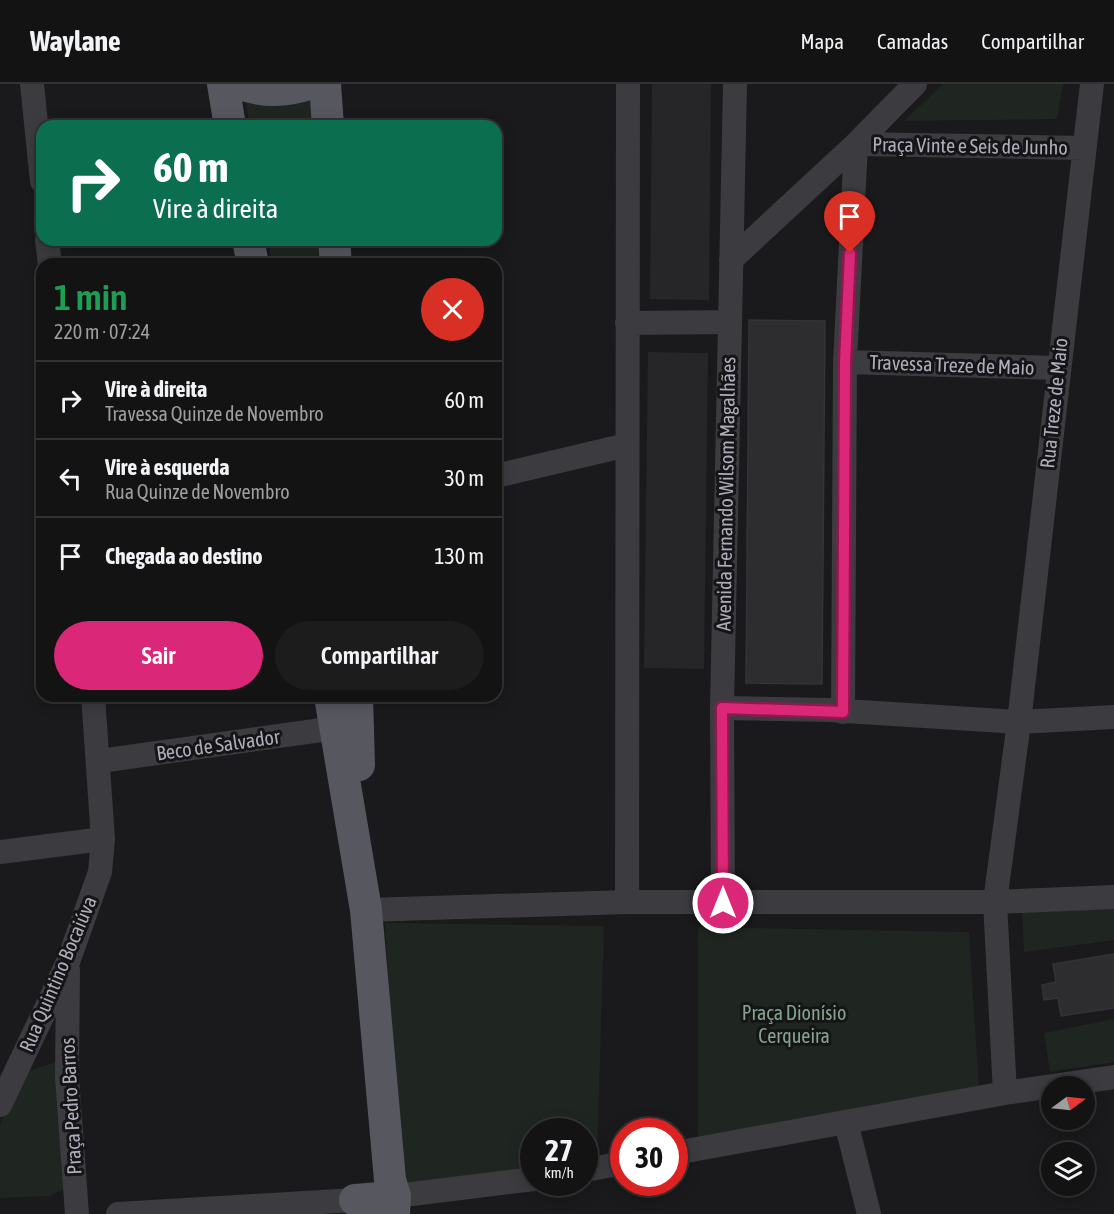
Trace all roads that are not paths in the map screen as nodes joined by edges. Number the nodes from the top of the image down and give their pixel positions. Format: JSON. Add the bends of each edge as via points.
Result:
{"nodes":[{"id":1,"x":32,"y":84,"type":"edge"},
{"id":2,"x":223,"y":84,"type":"edge"},
{"id":3,"x":240,"y":84,"type":"edge"},
{"id":4,"x":309,"y":84,"type":"edge"},
{"id":5,"x":325,"y":84,"type":"edge"},
{"id":6,"x":628,"y":84,"type":"edge"},
{"id":7,"x":735,"y":84,"type":"edge"},
{"id":8,"x":915,"y":84,"type":"edge"},
{"id":9,"x":1092,"y":84,"type":"edge"},
{"id":10,"x":229,"y":120,"type":"edge"},
{"id":11,"x":328,"y":120,"type":"edge"},
{"id":12,"x":36,"y":123,"type":"edge"},
{"id":13,"x":856,"y":144,"type":"junction"},
{"id":14,"x":1084,"y":148,"type":"junction"},
{"id":15,"x":731,"y":260,"type":"junction"},
{"id":16,"x":730,"y":322,"type":"junction"},
{"id":17,"x":627,"y":323,"type":"junction"},
{"id":18,"x":845,"y":363,"type":"junction"},
{"id":19,"x":1058,"y":368,"type":"junction"},
{"id":20,"x":627,"y":445,"type":"junction"},
{"id":21,"x":502,"y":476,"type":"edge"},
{"id":22,"x":94,"y":702,"type":"edge"},
{"id":23,"x":331,"y":702,"type":"edge"},
{"id":24,"x":357,"y":702,"type":"edge"},
{"id":25,"x":722,"y":708,"type":"junction"},
{"id":26,"x":843,"y":712,"type":"junction"},
{"id":27,"x":1114,"y":717,"type":"edge"},
{"id":28,"x":1019,"y":722,"type":"junction"},
{"id":29,"x":336,"y":729,"type":"junction"},
{"id":30,"x":100,"y":761,"type":"junction"},
{"id":31,"x":103,"y":839,"type":"junction"},
{"id":32,"x":0,"y":852,"type":"edge"},
{"id":33,"x":364,"y":897,"type":"junction"},
{"id":34,"x":1114,"y":897,"type":"edge"},
{"id":35,"x":627,"y":902,"type":"junction"},
{"id":36,"x":995,"y":902,"type":"junction"},
{"id":37,"x":723,"y":903,"type":"junction"},
{"id":38,"x":68,"y":962,"type":"junction"},
{"id":39,"x":1114,"y":1077,"type":"edge"},
{"id":40,"x":1005,"y":1093,"type":"junction"},
{"id":41,"x":0,"y":1105,"type":"edge"},
{"id":42,"x":846,"y":1122,"type":"junction"},
{"id":43,"x":688,"y":1151,"type":"edge"},
{"id":44,"x":520,"y":1181,"type":"edge"},
{"id":45,"x":382,"y":1200,"type":"edge"},
{"id":46,"x":77,"y":1214,"type":"edge"},
{"id":47,"x":118,"y":1214,"type":"edge"},
{"id":48,"x":869,"y":1214,"type":"edge"}],
"edges":[{"from":1,"to":12,"type":"street"},
{"from":2,"to":10,"type":"main road"},
{"from":3,"to":4,"type":"main road","via":[[281,90]]},
{"from":5,"to":11,"type":"main road"},
{"from":6,"to":17,"type":"street"},
{"from":7,"to":15,"type":"street","name":"Avenida Fernando Wilsom Magalhães"},
{"from":8,"to":13,"type":"street"},
{"from":9,"to":14,"type":"street","name":"Rua Treze de Maio"},
{"from":13,"to":14,"type":"street","name":"Praça Vinte e Seis de Junho"},
{"from":13,"to":15,"type":"street"},
{"from":13,"to":18,"type":"street"},
{"from":14,"to":19,"type":"street","name":"Rua Treze de Maio"},
{"from":15,"to":16,"type":"street","name":"Avenida Fernando Wilsom Magalhães"},
{"from":16,"to":17,"type":"street"},
{"from":16,"to":25,"type":"street","name":"Avenida Fernando Wilsom Magalhães"},
{"from":17,"to":20,"type":"street"},
{"from":18,"to":19,"type":"street","name":"Travessa Treze de Maio"},
{"from":18,"to":26,"type":"street"},
{"from":19,"to":28,"type":"street","name":"Rua Treze de Maio"},
{"from":20,"to":21,"type":"street"},
{"from":20,"to":35,"type":"street"},
{"from":22,"to":30,"type":"street","name":"Rua Quintino Bocaiúva"},
{"from":23,"to":29,"type":"main road"},
{"from":24,"to":33,"type":"main road"},
{"from":25,"to":26,"type":"street"},
{"from":25,"to":37,"type":"street","name":"Avenida Fernando Wilsom Magalhães"},
{"from":26,"to":28,"type":"street"},
{"from":27,"to":28,"type":"street"},
{"from":28,"to":36,"type":"street","name":"Rua Treze de Maio"},
{"from":29,"to":30,"type":"street","name":"Beco de Salvador"},
{"from":29,"to":33,"type":"main road"},
{"from":30,"to":31,"type":"street","name":"Rua Quintino Bocaiúva"},
{"from":31,"to":32,"type":"street"},
{"from":31,"to":38,"type":"street","name":"Rua Quintino Bocaiúva","via":[[100,873]]},
{"from":33,"to":35,"type":"street"},
{"from":33,"to":45,"type":"main road"},
{"from":34,"to":36,"type":"street"},
{"from":35,"to":37,"type":"street"},
{"from":36,"to":37,"type":"street"},
{"from":36,"to":40,"type":"street","name":"Rua Treze de Maio"},
{"from":38,"to":41,"type":"street","name":"Rua Quintino Bocaiúva"},
{"from":38,"to":46,"type":"street","name":"Praça Pedro Barros","via":[[67,1076]]},
{"from":39,"to":40,"type":"street"},
{"from":40,"to":42,"type":"street"},
{"from":42,"to":43,"type":"street"},
{"from":42,"to":48,"type":"street"},
{"from":44,"to":45,"type":"street"},
{"from":45,"to":47,"type":"street"}]}
